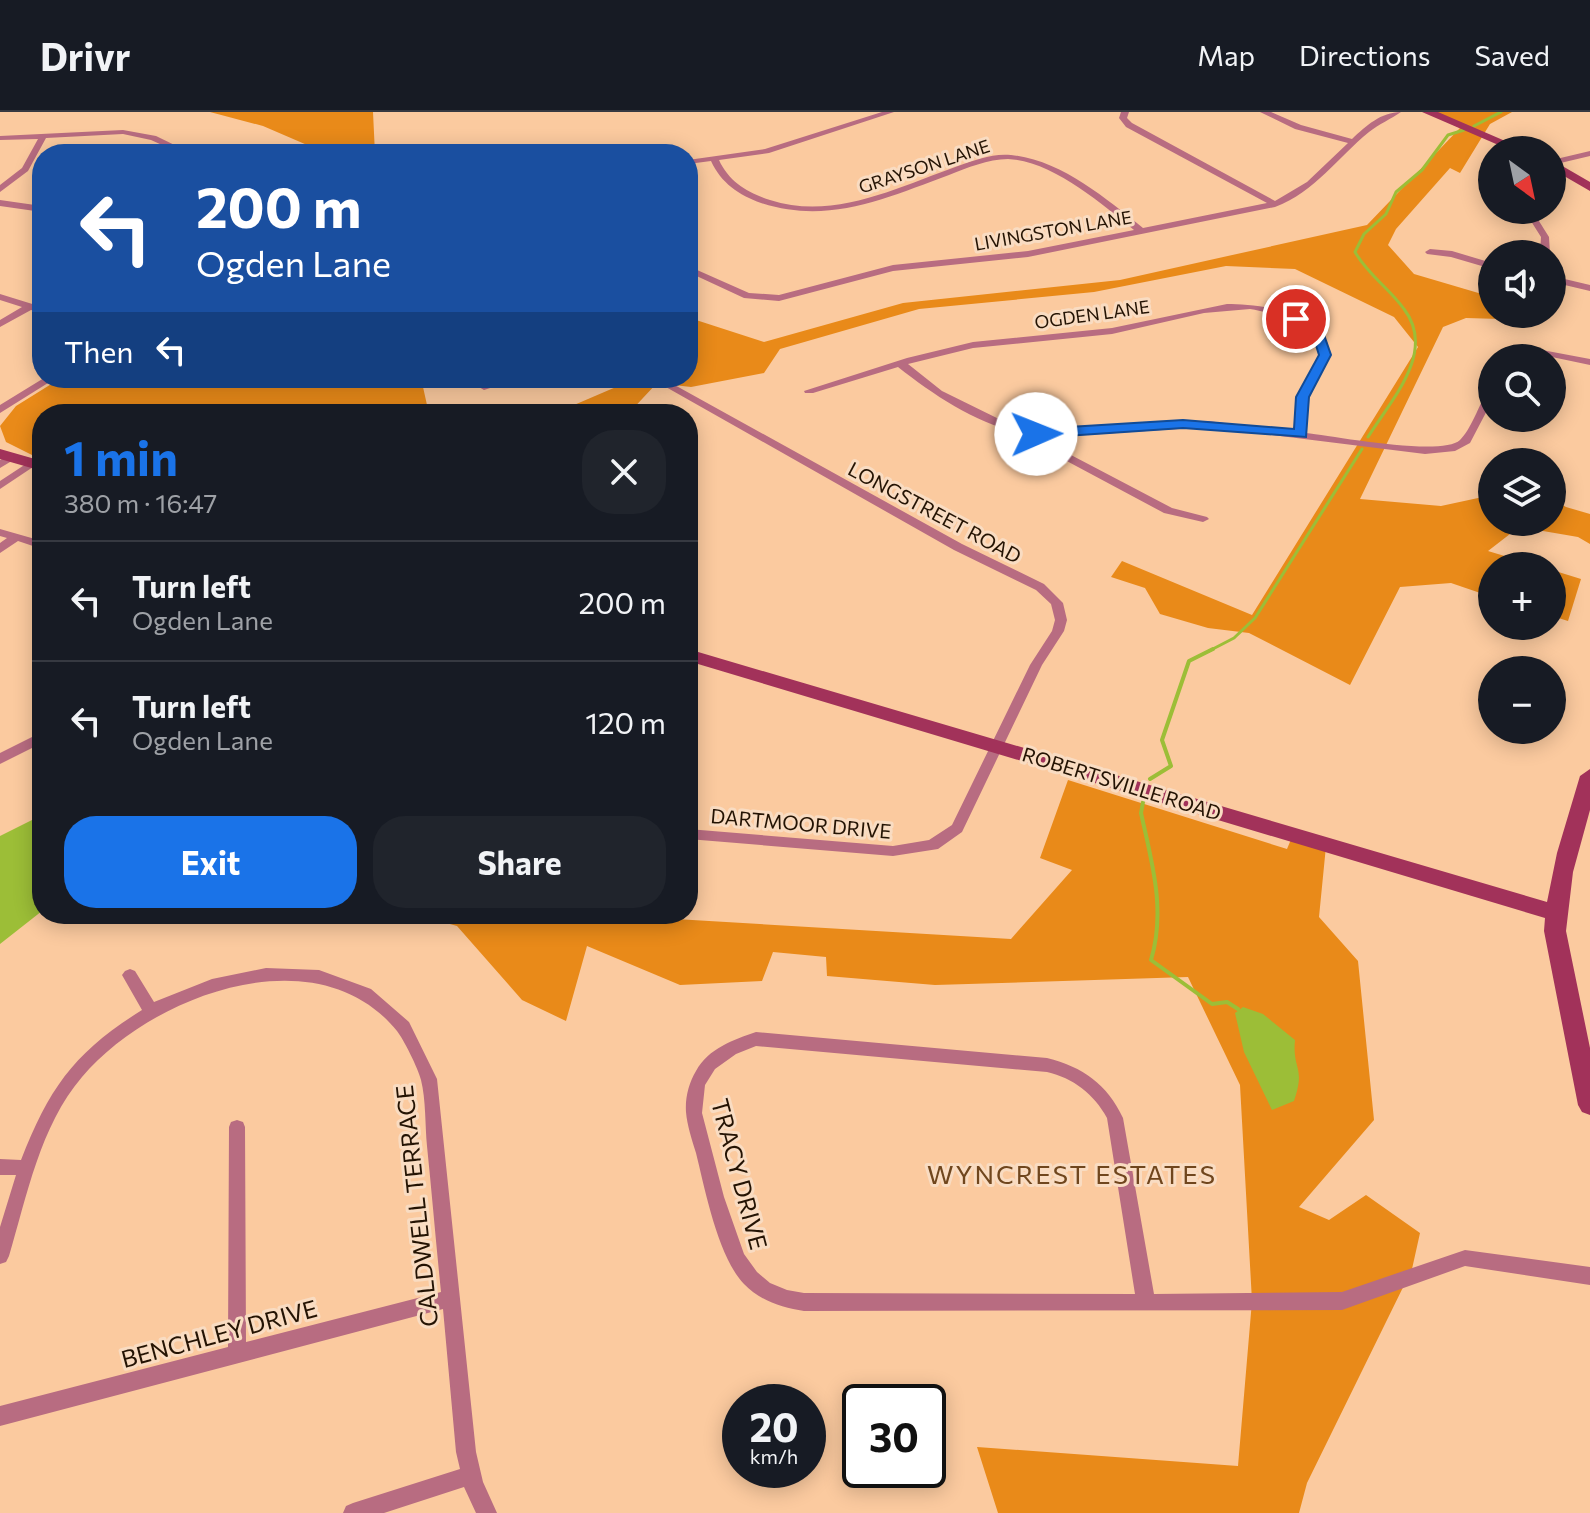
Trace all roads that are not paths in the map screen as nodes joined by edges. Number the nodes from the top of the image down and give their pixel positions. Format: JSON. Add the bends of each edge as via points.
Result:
{"nodes":[{"id":1,"x":890,"y":112,"type":"edge"},
{"id":2,"x":1125,"y":112,"type":"edge"},
{"id":3,"x":1264,"y":112,"type":"edge"},
{"id":4,"x":1397,"y":112,"type":"edge"},
{"id":5,"x":1428,"y":112,"type":"edge"},
{"id":6,"x":44,"y":135,"type":"junction"},
{"id":7,"x":1486,"y":136,"type":"edge"},
{"id":8,"x":0,"y":138,"type":"edge"},
{"id":9,"x":1355,"y":142,"type":"junction"},
{"id":10,"x":39,"y":144,"type":"edge"},
{"id":11,"x":167,"y":144,"type":"edge"},
{"id":12,"x":1590,"y":153,"type":"edge"},
{"id":13,"x":32,"y":156,"type":"edge"},
{"id":14,"x":715,"y":160,"type":"junction"},
{"id":15,"x":1566,"y":160,"type":"edge"},
{"id":16,"x":698,"y":161,"type":"edge"},
{"id":17,"x":1566,"y":172,"type":"edge"},
{"id":18,"x":1590,"y":187,"type":"edge"},
{"id":19,"x":0,"y":189,"type":"edge"},
{"id":20,"x":0,"y":203,"type":"edge"},
{"id":21,"x":1275,"y":204,"type":"junction"},
{"id":22,"x":32,"y":208,"type":"edge"},
{"id":23,"x":1141,"y":231,"type":"junction"},
{"id":24,"x":1430,"y":252,"type":"dead end"},
{"id":25,"x":1478,"y":262,"type":"edge"},
{"id":26,"x":698,"y":274,"type":"edge"},
{"id":27,"x":1566,"y":282,"type":"edge"},
{"id":28,"x":1590,"y":288,"type":"edge"},
{"id":29,"x":0,"y":297,"type":"edge"},
{"id":30,"x":30,"y":306,"type":"joint"},
{"id":31,"x":0,"y":324,"type":"edge"},
{"id":32,"x":1566,"y":357,"type":"edge"},
{"id":33,"x":1590,"y":362,"type":"edge"},
{"id":34,"x":901,"y":364,"type":"junction"},
{"id":35,"x":35,"y":388,"type":"edge"},
{"id":36,"x":673,"y":388,"type":"edge"},
{"id":37,"x":809,"y":391,"type":"dead end"},
{"id":38,"x":0,"y":410,"type":"edge"},
{"id":39,"x":1478,"y":418,"type":"edge"},
{"id":40,"x":1049,"y":434,"type":"junction"},
{"id":41,"x":1301,"y":434,"type":"junction"},
{"id":42,"x":4,"y":459,"type":"edge"},
{"id":43,"x":32,"y":463,"type":"edge"},
{"id":44,"x":32,"y":467,"type":"edge"},
{"id":45,"x":0,"y":486,"type":"edge"},
{"id":46,"x":1203,"y":519,"type":"dead end"},
{"id":47,"x":0,"y":532,"type":"edge"},
{"id":48,"x":16,"y":537,"type":"junction"},
{"id":49,"x":32,"y":542,"type":"edge"},
{"id":50,"x":0,"y":549,"type":"edge"},
{"id":51,"x":698,"y":658,"type":"edge"},
{"id":52,"x":32,"y":742,"type":"edge"},
{"id":53,"x":997,"y":745,"type":"junction"},
{"id":54,"x":0,"y":759,"type":"edge"},
{"id":55,"x":1590,"y":776,"type":"edge"},
{"id":56,"x":698,"y":835,"type":"edge"},
{"id":57,"x":1555,"y":912,"type":"junction"},
{"id":58,"x":130,"y":975,"type":"dead end"},
{"id":59,"x":150,"y":1009,"type":"junction"},
{"id":60,"x":1583,"y":1029,"type":"edge"},
{"id":61,"x":1590,"y":1105,"type":"edge"},
{"id":62,"x":237,"y":1127,"type":"dead end"},
{"id":63,"x":0,"y":1167,"type":"edge"},
{"id":64,"x":28,"y":1168,"type":"junction"},
{"id":65,"x":0,"y":1256,"type":"edge"},
{"id":66,"x":1590,"y":1276,"type":"edge"},
{"id":67,"x":450,"y":1298,"type":"junction"},
{"id":68,"x":1146,"y":1303,"type":"junction"},
{"id":69,"x":237,"y":1352,"type":"junction"},
{"id":70,"x":0,"y":1416,"type":"edge"},
{"id":71,"x":471,"y":1475,"type":"junction"},
{"id":72,"x":353,"y":1513,"type":"edge"},
{"id":73,"x":487,"y":1513,"type":"edge"}],
"edges":[{"from":1,"to":14,"type":"street","via":[[779,148]]},
{"from":2,"to":21,"type":"street","via":[[1129,125]]},
{"from":3,"to":9,"type":"street"},
{"from":4,"to":9,"type":"street","name":"LIVINGSTON LANE","via":[[1377,121]]},
{"from":5,"to":7,"type":"street"},
{"from":6,"to":8,"type":"street"},
{"from":6,"to":10,"type":"street"},
{"from":6,"to":11,"type":"street","via":[[133,133]]},
{"from":9,"to":21,"type":"street","name":"LIVINGSTON LANE","via":[[1307,189]]},
{"from":12,"to":15,"type":"street"},
{"from":13,"to":19,"type":"street"},
{"from":14,"to":16,"type":"street"},
{"from":14,"to":23,"type":"street","name":"GRAYSON LANE","via":[[735,189],[777,206],[816,210],[855,205],[990,159],[1023,158],[1106,204]]},
{"from":17,"to":18,"type":"street"},
{"from":20,"to":22,"type":"street"},
{"from":21,"to":23,"type":"street","name":"LIVINGSTON LANE"},
{"from":23,"to":26,"type":"street","name":"LIVINGSTON LANE","via":[[1010,257],[883,270],[779,298],[747,296]]},
{"from":24,"to":25,"type":"street"},
{"from":27,"to":28,"type":"street"},
{"from":29,"to":30,"type":"street"},
{"from":30,"to":31,"type":"street"},
{"from":32,"to":33,"type":"street"},
{"from":34,"to":37,"type":"street","name":"OGDEN LANE"},
{"from":34,"to":40,"type":"street","via":[[929,388],[1003,425]]},
{"from":34,"to":41,"type":"street","name":"OGDEN LANE","via":[[976,345],[1123,329],[1211,307],[1257,307],[1307,326],[1324,347],[1324,359],[1302,397]]},
{"from":35,"to":38,"type":"street"},
{"from":36,"to":53,"type":"street","name":"LONGSTREET ROAD","via":[[1054,599],[1060,612],[1058,631]]},
{"from":39,"to":41,"type":"street","via":[[1466,441],[1444,450]]},
{"from":40,"to":41,"type":"street","via":[[1183,424]]},
{"from":40,"to":46,"type":"street","via":[[1067,457],[1168,511]]},
{"from":42,"to":43,"type":"street"},
{"from":44,"to":45,"type":"street"},
{"from":47,"to":48,"type":"street"},
{"from":48,"to":49,"type":"street"},
{"from":48,"to":50,"type":"street"},
{"from":51,"to":53,"type":"street","name":"ROBERTSVILLE ROAD"},
{"from":52,"to":54,"type":"street"},
{"from":53,"to":56,"type":"street","name":"DARTMOOR DRIVE","via":[[957,828],[925,848],[893,851]]},
{"from":53,"to":57,"type":"street","name":"ROBERTSVILLE ROAD"},
{"from":55,"to":57,"type":"street"},
{"from":57,"to":60,"type":"street","via":[[1561,968]]},
{"from":58,"to":59,"type":"street"},
{"from":59,"to":64,"type":"street","name":"CALDWELL TERRACE","via":[[112,1036],[76,1072],[52,1106]]},
{"from":59,"to":67,"type":"street","name":"CALDWELL TERRACE","via":[[213,983],[279,974],[340,983],[388,1009],[414,1040],[429,1079]]},
{"from":60,"to":61,"type":"street"},
{"from":62,"to":69,"type":"street"},
{"from":63,"to":64,"type":"street"},
{"from":64,"to":65,"type":"street","name":"CALDWELL TERRACE"},
{"from":66,"to":68,"type":"street","name":"TRACY DRIVE","via":[[1465,1258],[1342,1301]]},
{"from":67,"to":69,"type":"street","name":"BENCHLEY DRIVE"},
{"from":67,"to":71,"type":"street","name":"CALDWELL TERRACE"},
{"from":68,"to":68,"type":"street","name":"TRACY DRIVE","via":[[804,1302],[777,1296],[753,1281],[737,1261],[694,1113],[699,1077],[719,1054],[765,1039],[1070,1071],[1101,1094],[1115,1118]]},
{"from":69,"to":70,"type":"street","name":"BENCHLEY DRIVE"},
{"from":71,"to":72,"type":"street"},
{"from":71,"to":73,"type":"street","name":"CALDWELL TERRACE"}]}
